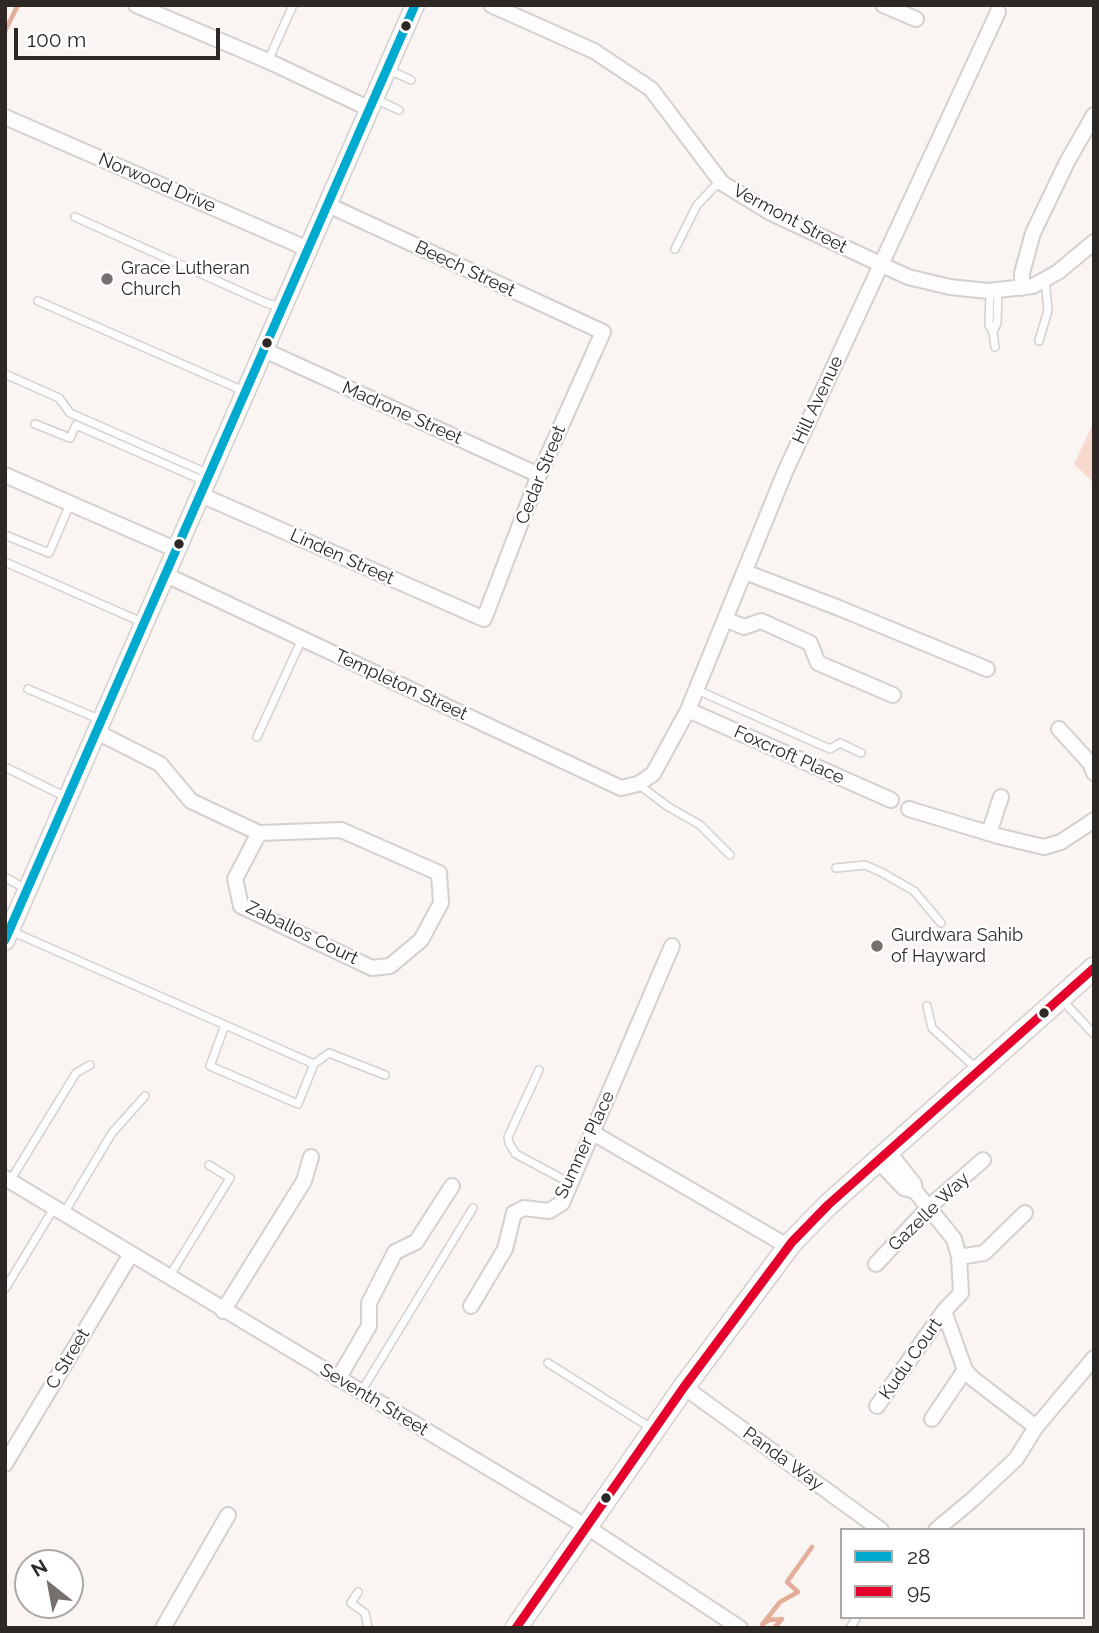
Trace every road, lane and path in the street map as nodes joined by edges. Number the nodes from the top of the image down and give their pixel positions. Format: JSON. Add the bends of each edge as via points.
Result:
{"nodes":[{"id":1,"x":136,"y":5,"type":"edge"},
{"id":2,"x":293,"y":5,"type":"edge"},
{"id":3,"x":491,"y":5,"type":"edge"},
{"id":4,"x":883,"y":5,"type":"edge"},
{"id":5,"x":413,"y":6,"type":"edge"},
{"id":6,"x":998,"y":12,"type":"dead end"},
{"id":7,"x":916,"y":19,"type":"dead end"},
{"id":8,"x":268,"y":61,"type":"junction"},
{"id":9,"x":387,"y":69,"type":"junction"},
{"id":10,"x":411,"y":80,"type":"dead end"},
{"id":11,"x":372,"y":104,"type":"junction"},
{"id":12,"x":399,"y":110,"type":"dead end"},
{"id":13,"x":1094,"y":115,"type":"edge"},
{"id":14,"x":5,"y":117,"type":"edge"},
{"id":15,"x":720,"y":180,"type":"junction"},
{"id":16,"x":328,"y":205,"type":"junction"},
{"id":17,"x":75,"y":217,"type":"dead end"},
{"id":18,"x":1094,"y":242,"type":"edge"},
{"id":19,"x":308,"y":249,"type":"junction"},
{"id":20,"x":675,"y":250,"type":"dead end"},
{"id":21,"x":880,"y":265,"type":"junction"},
{"id":22,"x":1045,"y":280,"type":"junction"},
{"id":23,"x":1022,"y":288,"type":"junction"},
{"id":24,"x":994,"y":290,"type":"junction"},
{"id":25,"x":38,"y":301,"type":"dead end"},
{"id":26,"x":283,"y":307,"type":"junction"},
{"id":27,"x":603,"y":332,"type":"joint"},
{"id":28,"x":1039,"y":341,"type":"dead end"},
{"id":29,"x":995,"y":347,"type":"dead end"},
{"id":30,"x":264,"y":350,"type":"junction"},
{"id":31,"x":5,"y":374,"type":"edge"},
{"id":32,"x":246,"y":392,"type":"junction"},
{"id":33,"x":35,"y":424,"type":"dead end"},
{"id":34,"x":5,"y":475,"type":"edge"},
{"id":35,"x":539,"y":475,"type":"junction"},
{"id":36,"x":206,"y":484,"type":"junction"},
{"id":37,"x":70,"y":503,"type":"junction"},
{"id":38,"x":5,"y":535,"type":"edge"},
{"id":39,"x":177,"y":550,"type":"junction"},
{"id":40,"x":5,"y":562,"type":"edge"},
{"id":41,"x":744,"y":572,"type":"junction"},
{"id":42,"x":166,"y":575,"type":"junction"},
{"id":43,"x":484,"y":619,"type":"joint"},
{"id":44,"x":725,"y":619,"type":"junction"},
{"id":45,"x":144,"y":624,"type":"junction"},
{"id":46,"x":302,"y":639,"type":"junction"},
{"id":47,"x":987,"y":669,"type":"dead end"},
{"id":48,"x":27,"y":689,"type":"dead end"},
{"id":49,"x":696,"y":690,"type":"junction"},
{"id":50,"x":893,"y":695,"type":"dead end"},
{"id":51,"x":688,"y":710,"type":"junction"},
{"id":52,"x":99,"y":726,"type":"junction"},
{"id":53,"x":1059,"y":729,"type":"dead end"},
{"id":54,"x":257,"y":737,"type":"dead end"},
{"id":55,"x":861,"y":753,"type":"dead end"},
{"id":56,"x":5,"y":767,"type":"edge"},
{"id":57,"x":1094,"y":773,"type":"edge"},
{"id":58,"x":638,"y":784,"type":"junction"},
{"id":59,"x":1001,"y":797,"type":"dead end"},
{"id":60,"x":69,"y":798,"type":"junction"},
{"id":61,"x":891,"y":800,"type":"dead end"},
{"id":62,"x":909,"y":808,"type":"dead end"},
{"id":63,"x":1094,"y":820,"type":"edge"},
{"id":64,"x":259,"y":833,"type":"junction"},
{"id":65,"x":989,"y":833,"type":"junction"},
{"id":66,"x":730,"y":855,"type":"dead end"},
{"id":67,"x":836,"y":868,"type":"dead end"},
{"id":68,"x":5,"y":877,"type":"edge"},
{"id":69,"x":28,"y":890,"type":"junction"},
{"id":70,"x":941,"y":923,"type":"dead end"},
{"id":71,"x":8,"y":936,"type":"edge"},
{"id":72,"x":672,"y":946,"type":"dead end"},
{"id":73,"x":1094,"y":968,"type":"edge"},
{"id":74,"x":1061,"y":997,"type":"junction"},
{"id":75,"x":926,"y":1006,"type":"dead end"},
{"id":76,"x":225,"y":1025,"type":"junction"},
{"id":77,"x":1094,"y":1034,"type":"edge"},
{"id":78,"x":314,"y":1064,"type":"junction"},
{"id":79,"x":90,"y":1065,"type":"dead end"},
{"id":80,"x":540,"y":1070,"type":"dead end"},
{"id":81,"x":978,"y":1071,"type":"junction"},
{"id":82,"x":385,"y":1075,"type":"dead end"},
{"id":83,"x":145,"y":1096,"type":"dead end"},
{"id":84,"x":593,"y":1133,"type":"junction"},
{"id":85,"x":883,"y":1156,"type":"junction"},
{"id":86,"x":311,"y":1157,"type":"dead end"},
{"id":87,"x":983,"y":1160,"type":"dead end"},
{"id":88,"x":209,"y":1165,"type":"dead end"},
{"id":89,"x":8,"y":1180,"type":"edge"},
{"id":90,"x":570,"y":1183,"type":"junction"},
{"id":91,"x":452,"y":1186,"type":"dead end"},
{"id":92,"x":929,"y":1207,"type":"junction"},
{"id":93,"x":473,"y":1208,"type":"dead end"},
{"id":94,"x":58,"y":1210,"type":"junction"},
{"id":95,"x":1025,"y":1213,"type":"dead end"},
{"id":96,"x":789,"y":1247,"type":"junction"},
{"id":97,"x":131,"y":1254,"type":"junction"},
{"id":98,"x":959,"y":1257,"type":"junction"},
{"id":99,"x":876,"y":1264,"type":"dead end"},
{"id":100,"x":169,"y":1277,"type":"junction"},
{"id":101,"x":5,"y":1289,"type":"edge"},
{"id":102,"x":471,"y":1306,"type":"dead end"},
{"id":103,"x":223,"y":1311,"type":"junction"},
{"id":104,"x":944,"y":1311,"type":"junction"},
{"id":105,"x":1094,"y":1358,"type":"edge"},
{"id":106,"x":548,"y":1363,"type":"dead end"},
{"id":107,"x":965,"y":1370,"type":"junction"},
{"id":108,"x":338,"y":1379,"type":"junction"},
{"id":109,"x":684,"y":1387,"type":"junction"},
{"id":110,"x":360,"y":1392,"type":"junction"},
{"id":111,"x":877,"y":1406,"type":"dead end"},
{"id":112,"x":932,"y":1419,"type":"dead end"},
{"id":113,"x":1036,"y":1427,"type":"junction"},
{"id":114,"x":654,"y":1431,"type":"junction"},
{"id":115,"x":5,"y":1464,"type":"edge"},
{"id":116,"x":228,"y":1515,"type":"dead end"},
{"id":117,"x":587,"y":1527,"type":"junction"},
{"id":118,"x":878,"y":1528,"type":"edge"},
{"id":119,"x":938,"y":1528,"type":"edge"},
{"id":120,"x":358,"y":1591,"type":"dead end"},
{"id":121,"x":524,"y":1625,"type":"edge"},
{"id":122,"x":163,"y":1628,"type":"edge"},
{"id":123,"x":368,"y":1628,"type":"edge"},
{"id":124,"x":740,"y":1628,"type":"edge"}],
"edges":[{"from":1,"to":8,"type":"street"},
{"from":2,"to":8,"type":"lane"},
{"from":3,"to":15,"type":"street","name":"Vermont Street","via":[[594,51],[652,89]]},
{"from":4,"to":7,"type":"street"},
{"from":5,"to":9,"type":"street"},
{"from":6,"to":21,"type":"street","name":"Hill Avenue"},
{"from":8,"to":11,"type":"street"},
{"from":9,"to":10,"type":"lane"},
{"from":9,"to":11,"type":"street"},
{"from":11,"to":12,"type":"lane"},
{"from":11,"to":16,"type":"street"},
{"from":13,"to":23,"type":"street","via":[[1033,233]]},
{"from":14,"to":19,"type":"street","name":"Norwood Drive"},
{"from":15,"to":20,"type":"lane","via":[[697,205]]},
{"from":15,"to":21,"type":"street","name":"Vermont Street","via":[[771,212]]},
{"from":16,"to":19,"type":"street"},
{"from":16,"to":27,"type":"street","name":"Beech Street"},
{"from":17,"to":26,"type":"lane"},
{"from":18,"to":22,"type":"street","name":"Vermont Street"},
{"from":19,"to":26,"type":"street"},
{"from":21,"to":24,"type":"street","name":"Vermont Street","via":[[950,288]]},
{"from":21,"to":41,"type":"street","name":"Hill Avenue"},
{"from":22,"to":23,"type":"street","name":"Vermont Street"},
{"from":22,"to":28,"type":"lane","via":[[1048,310]]},
{"from":23,"to":24,"type":"street","name":"Vermont Street"},
{"from":24,"to":29,"type":"lane"},
{"from":25,"to":32,"type":"lane"},
{"from":26,"to":30,"type":"street"},
{"from":27,"to":35,"type":"street","name":"Cedar Street"},
{"from":30,"to":32,"type":"street"},
{"from":30,"to":35,"type":"street","name":"Madrone Street"},
{"from":31,"to":36,"type":"lane","via":[[59,398],[70,413]]},
{"from":32,"to":36,"type":"street"},
{"from":33,"to":36,"type":"lane","via":[[70,438],[76,425]]},
{"from":34,"to":37,"type":"street"},
{"from":35,"to":43,"type":"street","name":"Cedar Street"},
{"from":36,"to":39,"type":"street"},
{"from":36,"to":43,"type":"street","name":"Linden Street"},
{"from":37,"to":38,"type":"lane","via":[[49,553]]},
{"from":37,"to":39,"type":"street"},
{"from":39,"to":42,"type":"street"},
{"from":40,"to":45,"type":"lane"},
{"from":41,"to":44,"type":"street","name":"Hill Avenue"},
{"from":41,"to":47,"type":"street"},
{"from":42,"to":45,"type":"street"},
{"from":42,"to":46,"type":"street","name":"Templeton Street"},
{"from":44,"to":49,"type":"street","name":"Hill Avenue"},
{"from":44,"to":50,"type":"street","via":[[744,627],[761,621],[810,643],[818,663]]},
{"from":45,"to":52,"type":"street"},
{"from":46,"to":54,"type":"lane"},
{"from":46,"to":58,"type":"street","name":"Templeton Street","via":[[621,788]]},
{"from":48,"to":52,"type":"lane"},
{"from":49,"to":51,"type":"street","name":"Hill Avenue"},
{"from":49,"to":55,"type":"lane","via":[[830,749],[839,743]]},
{"from":51,"to":58,"type":"street","name":"Hill Avenue","via":[[653,774]]},
{"from":51,"to":61,"type":"street","name":"Foxcroft Place"},
{"from":52,"to":60,"type":"street"},
{"from":52,"to":64,"type":"street","name":"Zaballos Court","via":[[160,764],[191,801]]},
{"from":53,"to":57,"type":"street"},
{"from":56,"to":60,"type":"lane"},
{"from":58,"to":66,"type":"lane","via":[[700,825]]},
{"from":59,"to":65,"type":"street"},
{"from":60,"to":69,"type":"street"},
{"from":62,"to":65,"type":"street"},
{"from":63,"to":65,"type":"street","via":[[1044,847]]},
{"from":64,"to":64,"type":"street","name":"Zaballos Court","via":[[341,830],[439,873],[441,903],[421,940],[390,966],[372,968],[241,906],[234,879]]},
{"from":67,"to":70,"type":"lane","via":[[864,865],[881,872],[914,891]]},
{"from":68,"to":69,"type":"lane"},
{"from":69,"to":71,"type":"street"},
{"from":71,"to":76,"type":"lane"},
{"from":72,"to":84,"type":"street","name":"Sumner Place"},
{"from":73,"to":74,"type":"main road"},
{"from":74,"to":77,"type":"lane"},
{"from":74,"to":81,"type":"main road"},
{"from":75,"to":81,"type":"lane","via":[[932,1028]]},
{"from":76,"to":78,"type":"lane"},
{"from":76,"to":78,"type":"lane","via":[[210,1066],[298,1104]]},
{"from":78,"to":82,"type":"lane","via":[[329,1052]]},
{"from":79,"to":89,"type":"lane","via":[[76,1073]]},
{"from":80,"to":90,"type":"lane","via":[[509,1143],[516,1154]]},
{"from":81,"to":85,"type":"main road"},
{"from":83,"to":94,"type":"lane","via":[[112,1133]]},
{"from":84,"to":90,"type":"street","name":"Sumner Place"},
{"from":84,"to":96,"type":"street"},
{"from":85,"to":92,"type":"street","via":[[904,1188],[915,1191]]},
{"from":85,"to":96,"type":"main road"},
{"from":86,"to":103,"type":"street","via":[[304,1181]]},
{"from":87,"to":92,"type":"street","name":"Gazelle Way"},
{"from":88,"to":100,"type":"lane","via":[[230,1178]]},
{"from":89,"to":94,"type":"street","name":"Seventh Street"},
{"from":90,"to":102,"type":"street","name":"Sumner Place","via":[[562,1203],[549,1211],[524,1208],[514,1213],[505,1249]]},
{"from":91,"to":108,"type":"street","via":[[416,1242],[395,1252],[369,1303],[369,1326]]},
{"from":92,"to":98,"type":"street","via":[[954,1239]]},
{"from":92,"to":99,"type":"street","name":"Gazelle Way"},
{"from":93,"to":110,"type":"lane"},
{"from":94,"to":97,"type":"street","name":"Seventh Street"},
{"from":94,"to":101,"type":"lane"},
{"from":95,"to":98,"type":"street","via":[[984,1253]]},
{"from":96,"to":109,"type":"main road"},
{"from":97,"to":100,"type":"street","name":"Seventh Street"},
{"from":97,"to":115,"type":"street","name":"C Street"},
{"from":98,"to":104,"type":"street","name":"Kudu Court","via":[[961,1293]]},
{"from":100,"to":103,"type":"street","name":"Seventh Street"},
{"from":103,"to":108,"type":"street","name":"Seventh Street"},
{"from":104,"to":107,"type":"street"},
{"from":104,"to":111,"type":"street","name":"Kudu Court"},
{"from":105,"to":113,"type":"street"},
{"from":106,"to":114,"type":"lane"},
{"from":107,"to":112,"type":"street"},
{"from":107,"to":113,"type":"street"},
{"from":108,"to":110,"type":"street","name":"Seventh Street"},
{"from":109,"to":114,"type":"main road"},
{"from":109,"to":118,"type":"street","name":"Panda Way"},
{"from":110,"to":117,"type":"street","name":"Seventh Street"},
{"from":113,"to":119,"type":"street","via":[[1016,1459]]},
{"from":114,"to":117,"type":"main road"},
{"from":116,"to":122,"type":"street"},
{"from":117,"to":121,"type":"main road"},
{"from":117,"to":124,"type":"street","name":"Seventh Street"},
{"from":120,"to":123,"type":"lane","via":[[351,1603],[365,1613]]}]}
